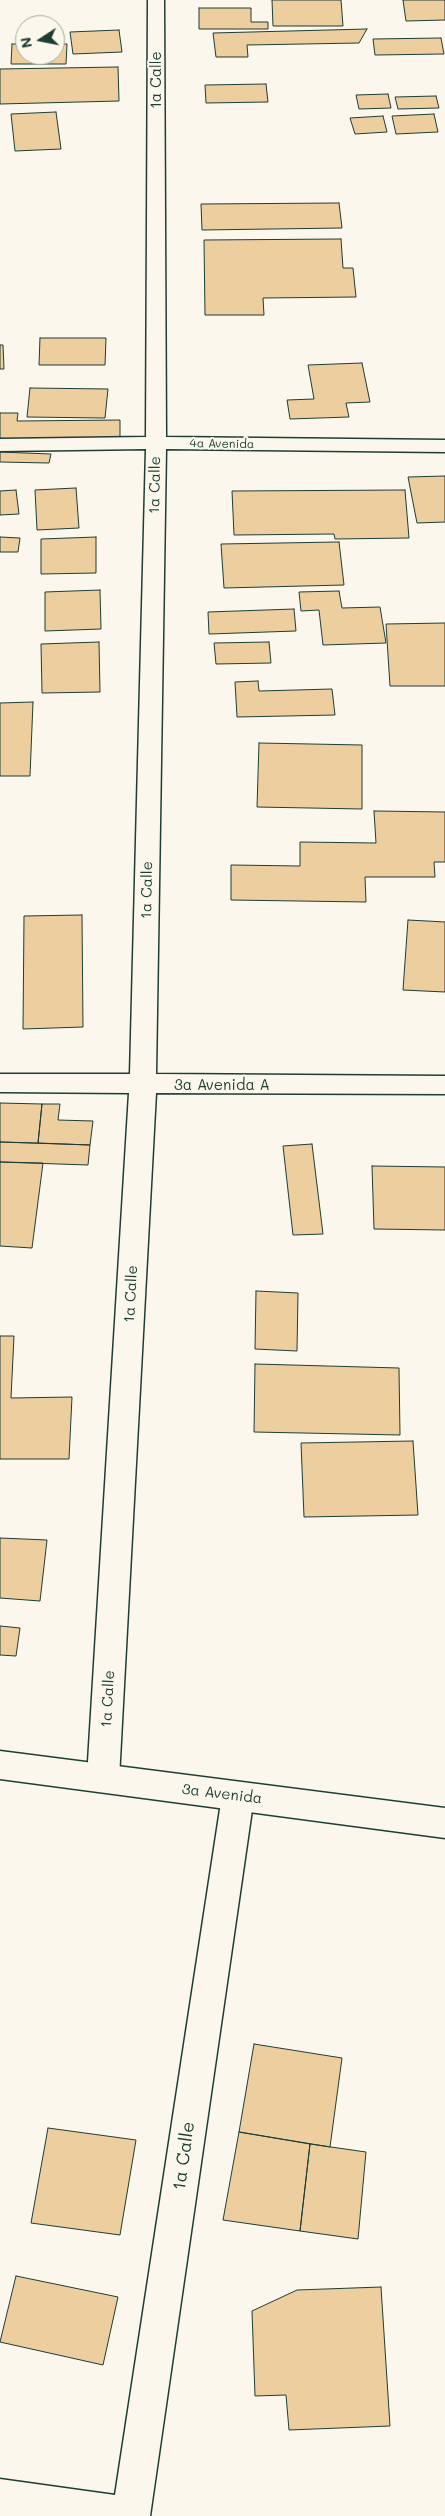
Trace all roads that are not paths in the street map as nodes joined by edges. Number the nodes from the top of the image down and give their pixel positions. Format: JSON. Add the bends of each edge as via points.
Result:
{"nodes":[{"id":1,"x":156,"y":0,"type":"edge"},
{"id":2,"x":156,"y":443,"type":"junction"},
{"id":3,"x":0,"y":445,"type":"edge"},
{"id":4,"x":445,"y":446,"type":"edge"},
{"id":5,"x":0,"y":1084,"type":"edge"},
{"id":6,"x":143,"y":1085,"type":"junction"},
{"id":7,"x":445,"y":1085,"type":"edge"},
{"id":8,"x":0,"y":1765,"type":"edge"},
{"id":9,"x":103,"y":1778,"type":"junction"},
{"id":10,"x":238,"y":1796,"type":"junction"},
{"id":11,"x":445,"y":1823,"type":"edge"},
{"id":12,"x":0,"y":2498,"type":"edge"},
{"id":13,"x":130,"y":2516,"type":"edge"}],
"edges":[{"from":1,"to":2,"type":"street","name":"1a Calle"},
{"from":2,"to":3,"type":"street","name":"4a Avenida"},
{"from":2,"to":4,"type":"street","name":"4a Avenida"},
{"from":2,"to":6,"type":"street","name":"1a Calle"},
{"from":5,"to":6,"type":"street","name":"3a Avenida A"},
{"from":6,"to":7,"type":"street","name":"3a Avenida A"},
{"from":6,"to":9,"type":"street","name":"1a Calle"},
{"from":8,"to":9,"type":"street","name":"3a Avenida"},
{"from":9,"to":10,"type":"street","name":"3a Avenida"},
{"from":10,"to":11,"type":"street","name":"3a Avenida"},
{"from":10,"to":13,"type":"street","name":"1a Calle"},
{"from":12,"to":13,"type":"street"}]}
